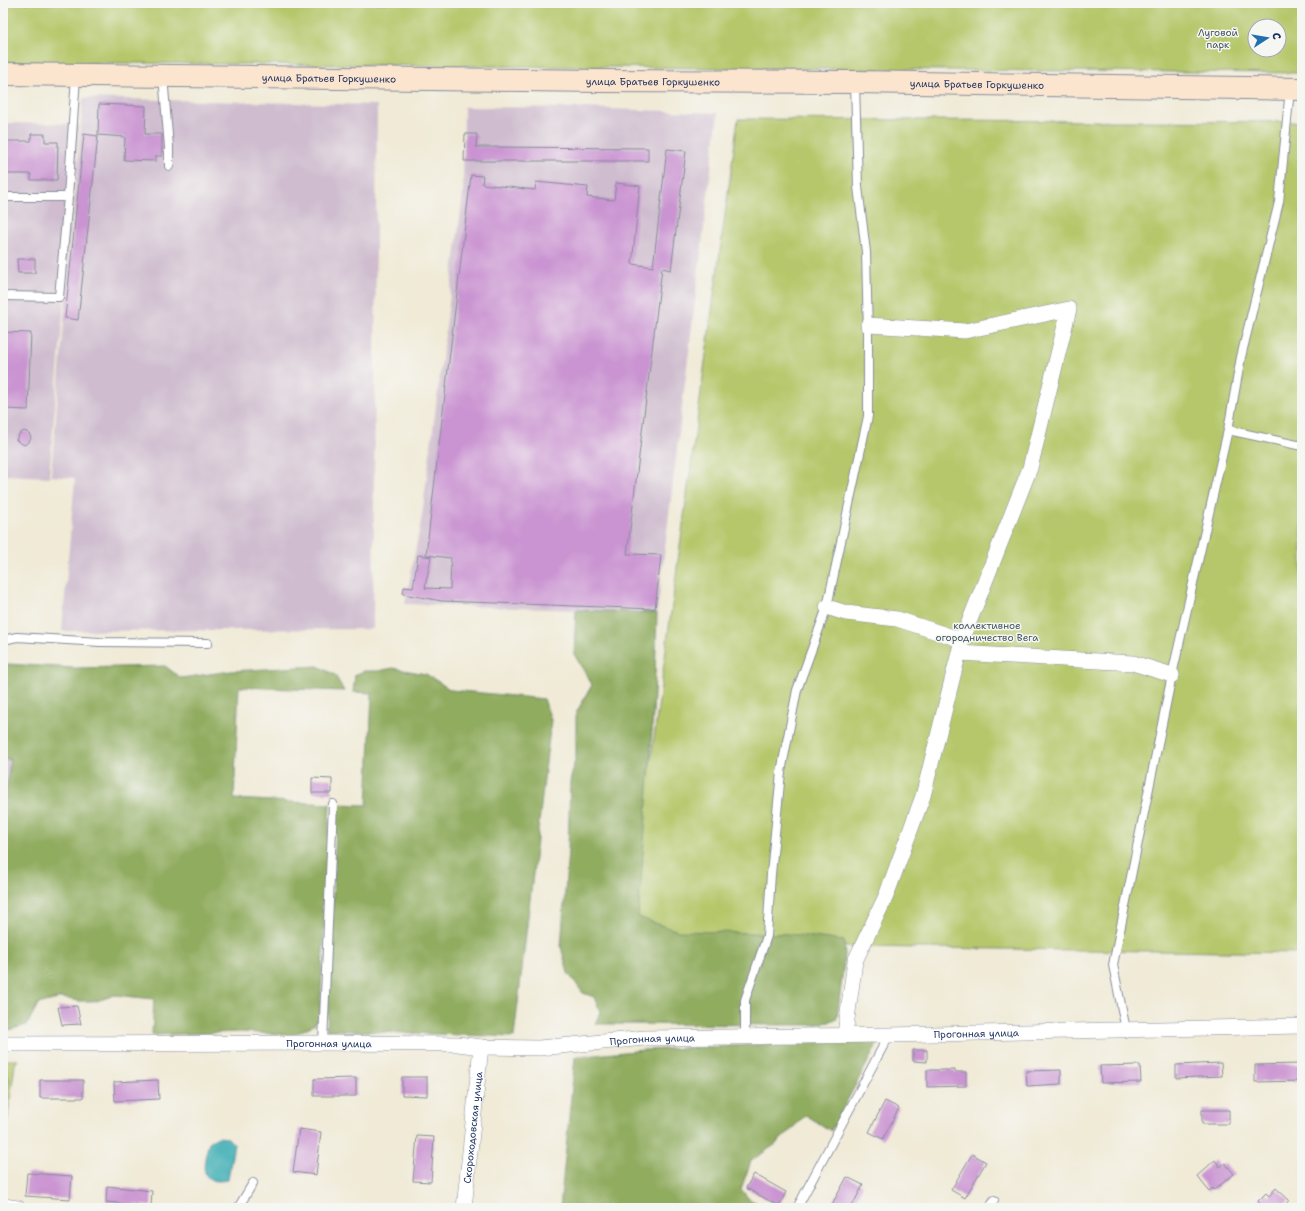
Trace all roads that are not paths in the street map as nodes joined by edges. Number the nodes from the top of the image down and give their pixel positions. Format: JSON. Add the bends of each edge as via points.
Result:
{"nodes":[{"id":1,"x":3,"y":74,"type":"edge"},
{"id":2,"x":76,"y":75,"type":"junction"},
{"id":3,"x":163,"y":76,"type":"junction"},
{"id":4,"x":855,"y":82,"type":"junction"},
{"id":5,"x":1296,"y":89,"type":"edge"},
{"id":6,"x":169,"y":166,"type":"dead end"},
{"id":7,"x":3,"y":197,"type":"edge"},
{"id":8,"x":68,"y":197,"type":"junction"},
{"id":9,"x":3,"y":296,"type":"edge"},
{"id":10,"x":868,"y":325,"type":"junction"},
{"id":11,"x":1228,"y":430,"type":"junction"},
{"id":12,"x":1302,"y":446,"type":"edge"},
{"id":13,"x":827,"y":607,"type":"junction"},
{"id":14,"x":3,"y":640,"type":"edge"},
{"id":15,"x":208,"y":643,"type":"dead end"},
{"id":16,"x":961,"y":646,"type":"junction"},
{"id":17,"x":1172,"y":675,"type":"junction"},
{"id":18,"x":334,"y":804,"type":"dead end"},
{"id":19,"x":1302,"y":1026,"type":"edge"},
{"id":20,"x":1126,"y":1030,"type":"junction"},
{"id":21,"x":845,"y":1034,"type":"junction"},
{"id":22,"x":888,"y":1035,"type":"junction"},
{"id":23,"x":745,"y":1036,"type":"junction"},
{"id":24,"x":323,"y":1043,"type":"junction"},
{"id":25,"x":3,"y":1044,"type":"edge"},
{"id":26,"x":481,"y":1047,"type":"junction"},
{"id":27,"x":253,"y":1183,"type":"dead end"},
{"id":28,"x":994,"y":1200,"type":"dead end"},
{"id":29,"x":3,"y":1206,"type":"edge"},
{"id":30,"x":18,"y":1208,"type":"edge"},
{"id":31,"x":238,"y":1208,"type":"edge"},
{"id":32,"x":464,"y":1208,"type":"edge"},
{"id":33,"x":797,"y":1208,"type":"edge"},
{"id":34,"x":989,"y":1208,"type":"edge"}],
"edges":[{"from":1,"to":2,"type":"street","name":"улица Братьев Горкушенко"},
{"from":2,"to":3,"type":"street","name":"улица Братьев Горкушенко"},
{"from":2,"to":8,"type":"lane"},
{"from":3,"to":4,"type":"street","name":"улица Братьев Горкушенко"},
{"from":3,"to":6,"type":"lane","via":[[170,147]]},
{"from":4,"to":5,"type":"street","name":"улица Братьев Горкушенко"},
{"from":4,"to":10,"type":"lane","via":[[858,187],[866,252]]},
{"from":5,"to":11,"type":"lane","via":[[1279,202],[1241,358]]},
{"from":7,"to":8,"type":"lane"},
{"from":8,"to":9,"type":"lane","via":[[59,297]]},
{"from":10,"to":13,"type":"lane","via":[[868,416]]},
{"from":10,"to":16,"type":"street","via":[[965,331],[1069,309],[1030,468]]},
{"from":11,"to":12,"type":"lane"},
{"from":11,"to":17,"type":"lane"},
{"from":13,"to":16,"type":"street","via":[[846,613],[897,619]]},
{"from":13,"to":23,"type":"lane","via":[[798,690],[781,772],[767,936],[745,1000]]},
{"from":14,"to":15,"type":"lane","via":[[17,637],[100,642]]},
{"from":16,"to":17,"type":"street","via":[[1133,663]]},
{"from":16,"to":21,"type":"street","via":[[923,796],[886,896],[855,961]]},
{"from":17,"to":20,"type":"lane","via":[[1113,965]]},
{"from":18,"to":24,"type":"lane"},
{"from":19,"to":20,"type":"street","name":"Прогонная улица"},
{"from":20,"to":22,"type":"street","name":"Прогонная улица"},
{"from":21,"to":22,"type":"street","name":"Прогонная улица"},
{"from":21,"to":23,"type":"street","name":"Прогонная улица"},
{"from":22,"to":33,"type":"lane"},
{"from":23,"to":26,"type":"street","name":"Прогонная улица","via":[[645,1038],[538,1048]]},
{"from":24,"to":25,"type":"street","name":"Прогонная улица"},
{"from":24,"to":26,"type":"street","name":"Прогонная улица","via":[[458,1044]]},
{"from":26,"to":32,"type":"street","name":"Скороходовская улица"},
{"from":27,"to":31,"type":"lane"},
{"from":28,"to":34,"type":"lane"},
{"from":29,"to":30,"type":"street"}]}
